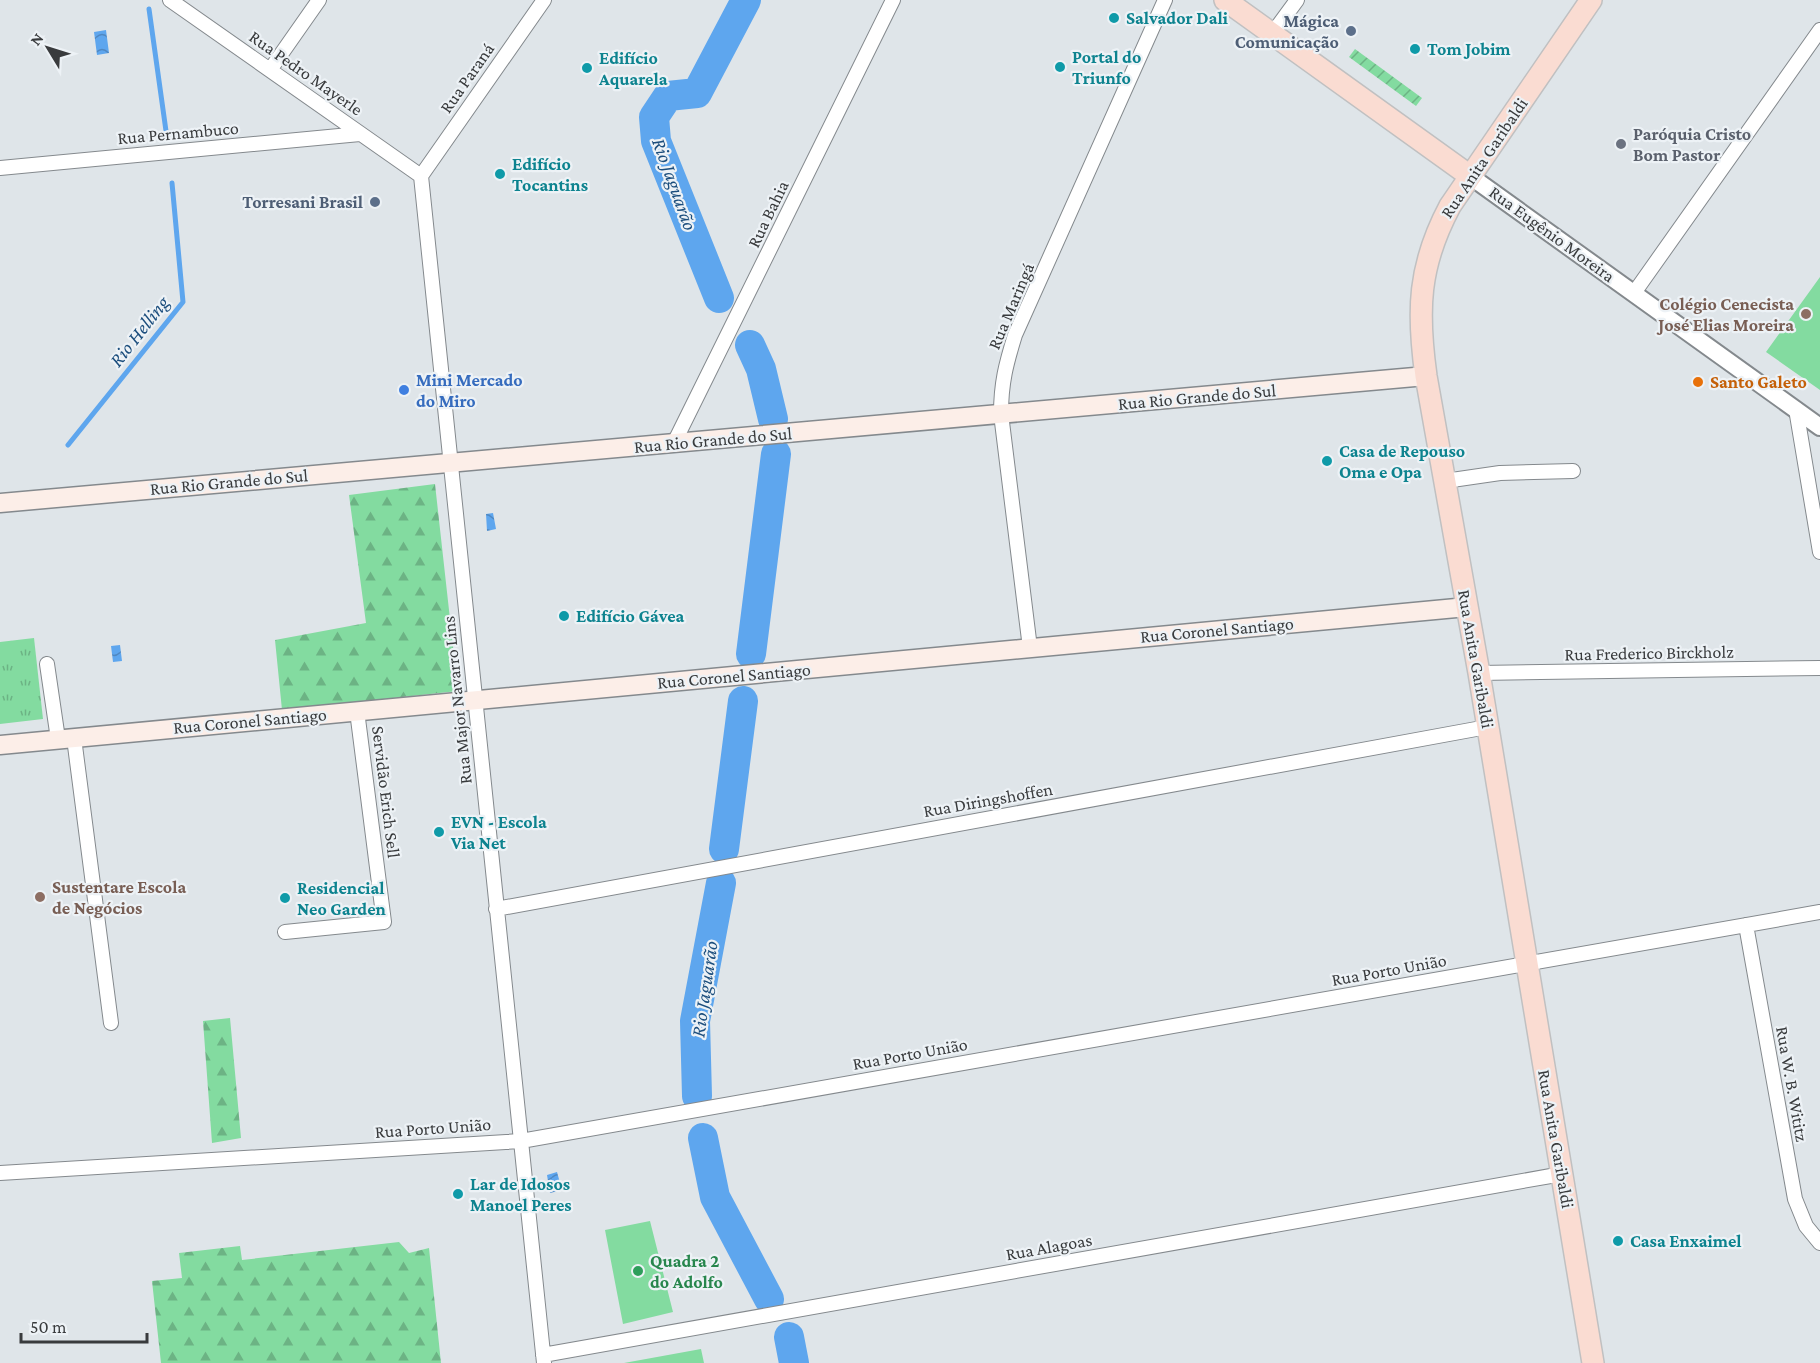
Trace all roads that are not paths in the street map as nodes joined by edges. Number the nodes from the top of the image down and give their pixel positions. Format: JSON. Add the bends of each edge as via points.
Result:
{"nodes":[{"id":1,"x":170,"y":0,"type":"edge"},
{"id":2,"x":319,"y":0,"type":"edge"},
{"id":3,"x":544,"y":0,"type":"edge"},
{"id":4,"x":893,"y":0,"type":"edge"},
{"id":5,"x":1166,"y":0,"type":"edge"},
{"id":6,"x":1225,"y":0,"type":"edge"},
{"id":7,"x":1297,"y":0,"type":"edge"},
{"id":8,"x":1592,"y":0,"type":"edge"},
{"id":9,"x":1820,"y":30,"type":"edge"},
{"id":10,"x":1272,"y":34,"type":"junction"},
{"id":11,"x":270,"y":70,"type":"junction"},
{"id":12,"x":360,"y":134,"type":"junction"},
{"id":13,"x":0,"y":168,"type":"edge"},
{"id":14,"x":421,"y":176,"type":"junction"},
{"id":15,"x":1470,"y":176,"type":"junction"},
{"id":16,"x":1634,"y":293,"type":"junction"},
{"id":17,"x":1426,"y":376,"type":"junction"},
{"id":18,"x":1796,"y":410,"type":"junction"},
{"id":19,"x":1002,"y":414,"type":"junction"},
{"id":20,"x":1820,"y":427,"type":"edge"},
{"id":21,"x":675,"y":443,"type":"junction"},
{"id":22,"x":450,"y":463,"type":"junction"},
{"id":23,"x":1574,"y":471,"type":"dead end"},
{"id":24,"x":1445,"y":481,"type":"junction"},
{"id":25,"x":0,"y":503,"type":"edge"},
{"id":26,"x":1820,"y":552,"type":"edge"},
{"id":27,"x":1467,"y":607,"type":"junction"},
{"id":28,"x":1030,"y":648,"type":"junction"},
{"id":29,"x":47,"y":664,"type":"dead end"},
{"id":30,"x":1820,"y":668,"type":"edge"},
{"id":31,"x":1479,"y":673,"type":"junction"},
{"id":32,"x":475,"y":700,"type":"junction"},
{"id":33,"x":357,"y":711,"type":"junction"},
{"id":34,"x":1487,"y":727,"type":"junction"},
{"id":35,"x":66,"y":739,"type":"junction"},
{"id":36,"x":0,"y":745,"type":"edge"},
{"id":37,"x":496,"y":909,"type":"junction"},
{"id":38,"x":1820,"y":912,"type":"edge"},
{"id":39,"x":1746,"y":925,"type":"junction"},
{"id":40,"x":285,"y":932,"type":"dead end"},
{"id":41,"x":1527,"y":964,"type":"junction"},
{"id":42,"x":111,"y":1023,"type":"dead end"},
{"id":43,"x":520,"y":1141,"type":"junction"},
{"id":44,"x":0,"y":1173,"type":"edge"},
{"id":45,"x":1562,"y":1174,"type":"junction"},
{"id":46,"x":1820,"y":1243,"type":"edge"},
{"id":47,"x":543,"y":1359,"type":"edge"},
{"id":48,"x":1593,"y":1363,"type":"edge"}],
"edges":[{"from":1,"to":11,"type":"street","name":"Rua Pedro Mayerle"},
{"from":2,"to":11,"type":"street"},
{"from":3,"to":14,"type":"street","name":"Rua Paraná"},
{"from":4,"to":21,"type":"street","name":"Rua Bahia"},
{"from":5,"to":19,"type":"street","name":"Rua Maringá","via":[[1015,335],[1001,388]]},
{"from":6,"to":10,"type":"main road","name":"Rua Eugênio Moreira"},
{"from":7,"to":10,"type":"street"},
{"from":8,"to":15,"type":"main road","name":"Rua Anita Garibaldi"},
{"from":9,"to":16,"type":"street"},
{"from":10,"to":15,"type":"main road","name":"Rua Eugênio Moreira"},
{"from":11,"to":12,"type":"street","name":"Rua Pedro Mayerle"},
{"from":12,"to":13,"type":"street","name":"Rua Pernambuco"},
{"from":12,"to":14,"type":"street","name":"Rua Pedro Mayerle"},
{"from":14,"to":22,"type":"street","name":"Rua Major Navarro Lins"},
{"from":15,"to":16,"type":"street","name":"Rua Eugênio Moreira"},
{"from":15,"to":17,"type":"main road","name":"Rua Anita Garibaldi","via":[[1438,228],[1429,252],[1420,309]]},
{"from":16,"to":18,"type":"street","name":"Rua Eugênio Moreira"},
{"from":17,"to":19,"type":"main road","name":"Rua Rio Grande do Sul"},
{"from":17,"to":24,"type":"main road","name":"Rua Anita Garibaldi"},
{"from":18,"to":20,"type":"street","name":"Rua Eugênio Moreira"},
{"from":18,"to":26,"type":"street"},
{"from":19,"to":21,"type":"main road","name":"Rua Rio Grande do Sul"},
{"from":19,"to":28,"type":"street","name":"Rua Maringá"},
{"from":21,"to":22,"type":"main road","name":"Rua Rio Grande do Sul"},
{"from":22,"to":25,"type":"main road","name":"Rua Rio Grande do Sul"},
{"from":22,"to":32,"type":"street","name":"Rua Major Navarro Lins"},
{"from":23,"to":24,"type":"street","via":[[1500,473]]},
{"from":24,"to":27,"type":"main road","name":"Rua Anita Garibaldi"},
{"from":27,"to":28,"type":"main road","name":"Rua Coronel Santiago"},
{"from":27,"to":31,"type":"main road","name":"Rua Anita Garibaldi"},
{"from":28,"to":32,"type":"main road","name":"Rua Coronel Santiago"},
{"from":29,"to":35,"type":"street"},
{"from":30,"to":31,"type":"street","name":"Rua Frederico Birckholz"},
{"from":31,"to":34,"type":"main road","name":"Rua Anita Garibaldi"},
{"from":32,"to":33,"type":"main road","name":"Rua Coronel Santiago"},
{"from":32,"to":37,"type":"street","name":"Rua Major Navarro Lins"},
{"from":33,"to":35,"type":"main road","name":"Rua Coronel Santiago"},
{"from":33,"to":40,"type":"street","name":"Servidão Erich Sell","via":[[384,922]]},
{"from":34,"to":37,"type":"street","name":"Rua Diringshoffen"},
{"from":34,"to":41,"type":"main road","name":"Rua Anita Garibaldi"},
{"from":35,"to":36,"type":"main road","name":"Rua Coronel Santiago"},
{"from":35,"to":42,"type":"street"},
{"from":37,"to":43,"type":"street","name":"Rua Major Navarro Lins"},
{"from":38,"to":39,"type":"street","name":"Rua Porto União"},
{"from":39,"to":41,"type":"street","name":"Rua Porto União"},
{"from":39,"to":46,"type":"street","name":"Rua W. B. Wititz","via":[[1795,1199],[1806,1226]]},
{"from":41,"to":43,"type":"street","name":"Rua Porto União"},
{"from":41,"to":45,"type":"main road","name":"Rua Anita Garibaldi"},
{"from":43,"to":44,"type":"street","name":"Rua Porto União"},
{"from":43,"to":47,"type":"street","name":"Rua Major Navarro Lins"},
{"from":45,"to":47,"type":"street","name":"Rua Alagoas"},
{"from":45,"to":48,"type":"main road","name":"Rua Anita Garibaldi"}]}
